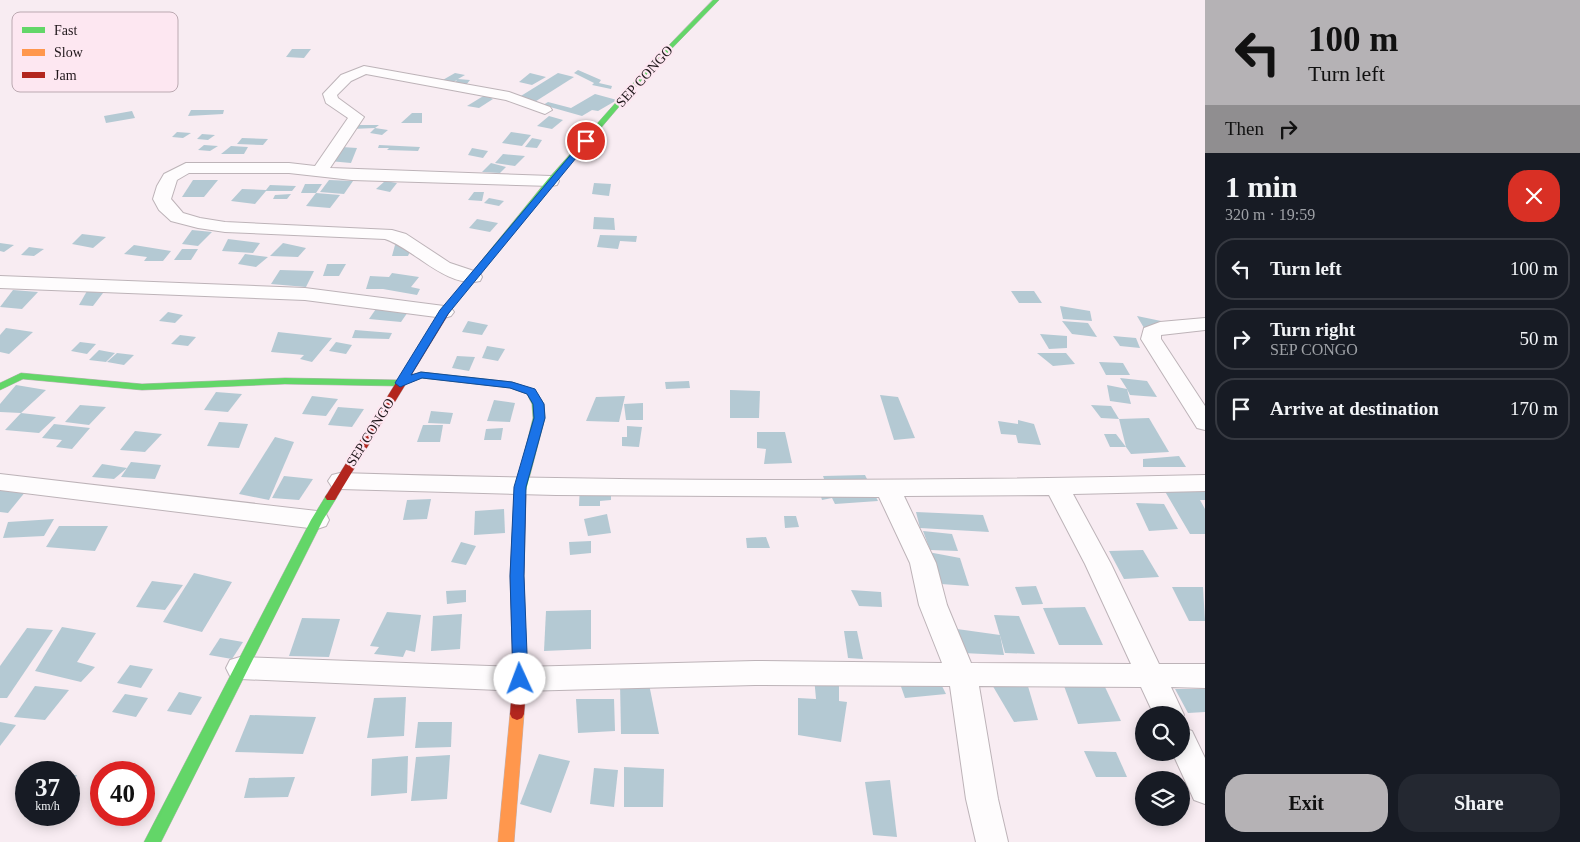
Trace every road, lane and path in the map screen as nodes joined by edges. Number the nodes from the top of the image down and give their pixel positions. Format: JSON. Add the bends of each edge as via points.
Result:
{"nodes":[{"id":1,"x":716,"y":0,"type":"edge"},
{"id":2,"x":546,"y":110,"type":"dead end"},
{"id":3,"x":320,"y":170,"type":"junction"},
{"id":4,"x":552,"y":181,"type":"junction"},
{"id":5,"x":473,"y":276,"type":"junction"},
{"id":6,"x":0,"y":282,"type":"edge"},
{"id":7,"x":444,"y":312,"type":"junction"},
{"id":8,"x":1205,"y":324,"type":"edge"},
{"id":9,"x":400,"y":383,"type":"junction"},
{"id":10,"x":0,"y":387,"type":"edge"},
{"id":11,"x":1205,"y":423,"type":"edge"},
{"id":12,"x":340,"y":481,"type":"junction"},
{"id":13,"x":0,"y":482,"type":"edge"},
{"id":14,"x":1205,"y":483,"type":"edge"},
{"id":15,"x":520,"y":487,"type":"junction"},
{"id":16,"x":887,"y":487,"type":"junction"},
{"id":17,"x":1057,"y":487,"type":"junction"},
{"id":18,"x":317,"y":520,"type":"junction"},
{"id":19,"x":240,"y":668,"type":"junction"},
{"id":20,"x":964,"y":674,"type":"junction"},
{"id":21,"x":1151,"y":676,"type":"junction"},
{"id":22,"x":1205,"y":676,"type":"edge"},
{"id":23,"x":520,"y":679,"type":"junction"},
{"id":24,"x":1165,"y":706,"type":"edge"},
{"id":25,"x":1190,"y":759,"type":"edge"},
{"id":26,"x":1205,"y":790,"type":"edge"},
{"id":27,"x":152,"y":842,"type":"edge"},
{"id":28,"x":506,"y":842,"type":"edge"},
{"id":29,"x":992,"y":842,"type":"edge"}],
"edges":[{"from":1,"to":4,"type":"street","name":"SEP CONGO","via":[[644,74]]},
{"from":2,"to":3,"type":"street","via":[[509,96],[364,70],[346,78],[330,94],[331,100],[356,117],[356,121]]},
{"from":3,"to":4,"type":"street","via":[[352,175]]},
{"from":3,"to":5,"type":"street","via":[[186,168],[170,177],[164,186],[162,199],[177,217],[198,223],[318,232],[367,232],[400,238],[443,267]]},
{"from":4,"to":5,"type":"street","name":"SEP CONGO"},
{"from":5,"to":7,"type":"street","name":"SEP CONGO"},
{"from":6,"to":7,"type":"street","via":[[305,294]]},
{"from":7,"to":9,"type":"street","name":"SEP CONGO"},
{"from":8,"to":11,"type":"street","via":[[1160,328],[1151,332],[1151,339]]},
{"from":9,"to":10,"type":"street","via":[[284,381],[142,387],[21,376]]},
{"from":9,"to":12,"type":"street","name":"SEP CONGO"},
{"from":9,"to":15,"type":"street","via":[[421,375],[438,375],[512,385],[531,392],[538,404],[540,418]]},
{"from":12,"to":15,"type":"street"},
{"from":12,"to":18,"type":"street","name":"SEP CONGO"},
{"from":13,"to":18,"type":"street"},
{"from":14,"to":17,"type":"street"},
{"from":15,"to":16,"type":"street"},
{"from":15,"to":23,"type":"street","via":[[517,576]]},
{"from":16,"to":17,"type":"street"},
{"from":16,"to":20,"type":"street","via":[[923,563],[933,605]]},
{"from":17,"to":21,"type":"street"},
{"from":18,"to":19,"type":"street","name":"SEP CONGO"},
{"from":19,"to":23,"type":"street"},
{"from":19,"to":27,"type":"street","name":"SEP CONGO"},
{"from":20,"to":21,"type":"street"},
{"from":20,"to":23,"type":"street","via":[[755,673]]},
{"from":20,"to":29,"type":"street","via":[[982,798]]},
{"from":21,"to":22,"type":"street"},
{"from":21,"to":24,"type":"street"},
{"from":23,"to":28,"type":"street"},
{"from":25,"to":26,"type":"street"}]}
